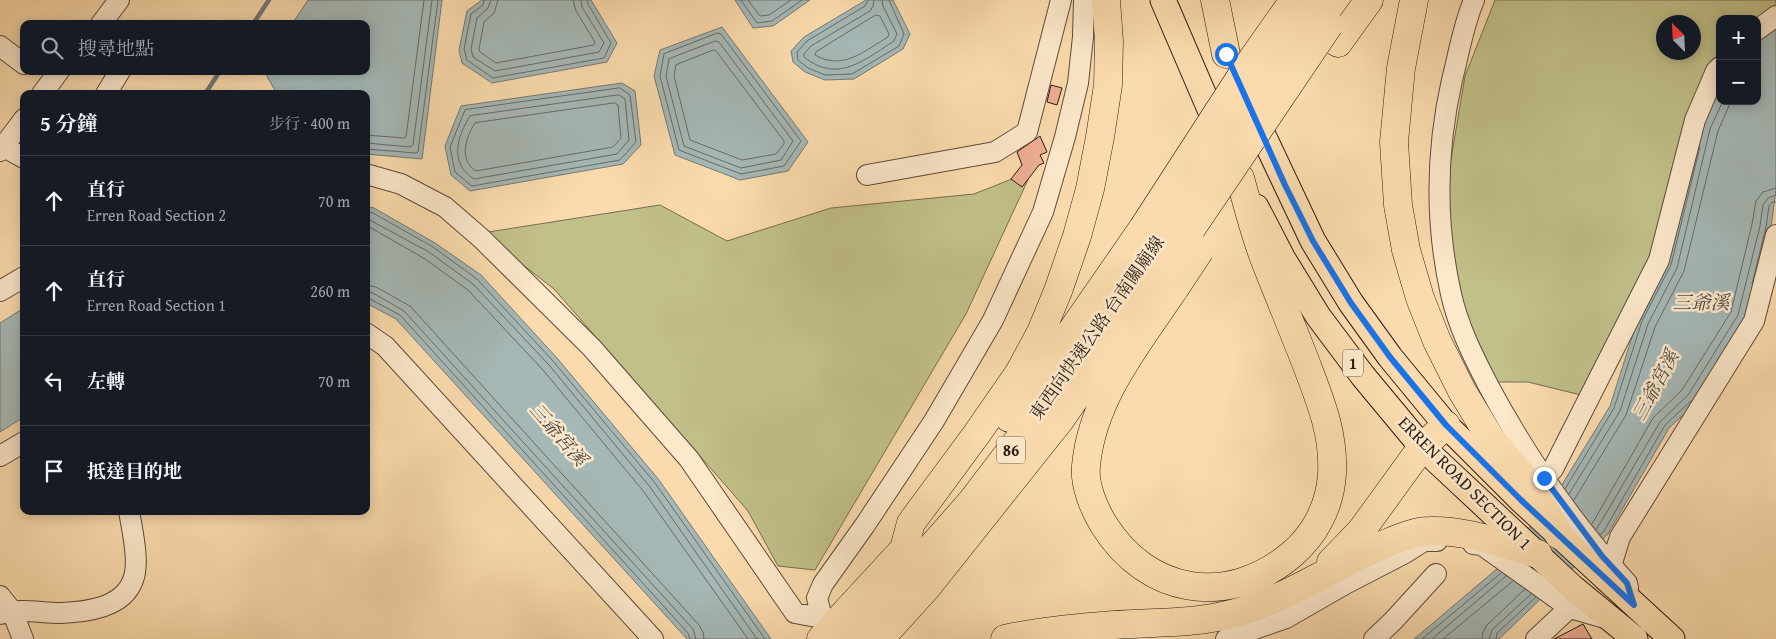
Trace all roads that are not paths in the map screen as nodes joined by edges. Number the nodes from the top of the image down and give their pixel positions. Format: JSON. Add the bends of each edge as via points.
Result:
{"nodes":[{"id":1,"x":119,"y":0,"type":"edge"},
{"id":2,"x":1062,"y":0,"type":"edge"},
{"id":3,"x":1084,"y":0,"type":"edge"},
{"id":4,"x":1106,"y":0,"type":"edge"},
{"id":5,"x":1163,"y":0,"type":"edge"},
{"id":6,"x":1201,"y":0,"type":"edge"},
{"id":7,"x":1215,"y":0,"type":"edge"},
{"id":8,"x":1346,"y":0,"type":"edge"},
{"id":9,"x":1369,"y":0,"type":"edge"},
{"id":10,"x":1414,"y":0,"type":"edge"},
{"id":11,"x":1474,"y":0,"type":"edge"},
{"id":12,"x":1320,"y":14,"type":"edge"},
{"id":13,"x":1776,"y":16,"type":"edge"},
{"id":14,"x":104,"y":20,"type":"edge"},
{"id":15,"x":1761,"y":27,"type":"edge"},
{"id":16,"x":1083,"y":38,"type":"junction"},
{"id":17,"x":1051,"y":40,"type":"junction"},
{"id":18,"x":1226,"y":54,"type":"junction"},
{"id":19,"x":1716,"y":71,"type":"edge"},
{"id":20,"x":118,"y":75,"type":"edge"},
{"id":21,"x":108,"y":90,"type":"edge"},
{"id":22,"x":20,"y":124,"type":"edge"},
{"id":23,"x":2,"y":149,"type":"edge"},
{"id":24,"x":20,"y":156,"type":"edge"},
{"id":25,"x":370,"y":175,"type":"edge"},
{"id":26,"x":867,"y":176,"type":"dead end"},
{"id":27,"x":1240,"y":178,"type":"junction"},
{"id":28,"x":1776,"y":234,"type":"edge"},
{"id":29,"x":1159,"y":258,"type":"junction"},
{"id":30,"x":20,"y":279,"type":"edge"},
{"id":31,"x":0,"y":291,"type":"edge"},
{"id":32,"x":370,"y":336,"type":"edge"},
{"id":33,"x":1446,"y":425,"type":"junction"},
{"id":34,"x":20,"y":444,"type":"edge"},
{"id":35,"x":1422,"y":447,"type":"junction"},
{"id":36,"x":0,"y":456,"type":"edge"},
{"id":37,"x":1538,"y":483,"type":"junction"},
{"id":38,"x":130,"y":515,"type":"edge"},
{"id":39,"x":1559,"y":535,"type":"joint"},
{"id":40,"x":1490,"y":536,"type":"junction"},
{"id":41,"x":904,"y":549,"type":"junction"},
{"id":42,"x":1538,"y":554,"type":"joint"},
{"id":43,"x":1602,"y":563,"type":"junction"},
{"id":44,"x":1436,"y":574,"type":"dead end"},
{"id":45,"x":1305,"y":583,"type":"junction"},
{"id":46,"x":1572,"y":598,"type":"junction"},
{"id":47,"x":4,"y":607,"type":"edge"},
{"id":48,"x":822,"y":632,"type":"edge"},
{"id":49,"x":23,"y":639,"type":"edge"},
{"id":50,"x":653,"y":639,"type":"edge"},
{"id":51,"x":851,"y":639,"type":"edge"},
{"id":52,"x":880,"y":639,"type":"edge"},
{"id":53,"x":1005,"y":639,"type":"edge"},
{"id":54,"x":1226,"y":639,"type":"edge"},
{"id":55,"x":1374,"y":639,"type":"edge"},
{"id":56,"x":1536,"y":639,"type":"edge"},
{"id":57,"x":1635,"y":639,"type":"edge"},
{"id":58,"x":1672,"y":639,"type":"edge"}],
"edges":[{"from":1,"to":14,"type":"street"},
{"from":2,"to":17,"type":"street"},
{"from":3,"to":16,"type":"street"},
{"from":4,"to":41,"type":"highway","via":[[1108,85],[1100,137],[1087,198],[1058,291],[1019,373],[911,523]]},
{"from":5,"to":27,"type":"main road","number":"1"},
{"from":6,"to":18,"type":"main road","number":"1"},
{"from":7,"to":18,"type":"highway"},
{"from":8,"to":12,"type":"highway","name":"東西向快速公路 台南關廟線","number":"86"},
{"from":9,"to":12,"type":"highway"},
{"from":10,"to":37,"type":"highway","via":[[1401,68],[1394,142],[1398,204],[1406,250],[1437,341],[1462,391],[1491,439]]},
{"from":11,"to":37,"type":"street","via":[[1467,17],[1447,104],[1439,169],[1441,243],[1451,296],[1469,347]]},
{"from":12,"to":29,"type":"highway","name":"東西向快速公路 台南關廟線","number":"86","bridge":true},
{"from":12,"to":29,"type":"highway","bridge":true},
{"from":13,"to":15,"type":"street"},
{"from":16,"to":17,"type":"street"},
{"from":16,"to":48,"type":"street","via":[[1078,83],[1043,212],[993,320],[934,421],[823,584],[817,598]]},
{"from":17,"to":26,"type":"street","via":[[1027,132],[995,152]]},
{"from":18,"to":33,"type":"main road","name":"ERREN ROAD SECTION 1","number":"1","via":[[1313,241],[1351,303],[1390,357]]},
{"from":19,"to":37,"type":"street","via":[[1695,120],[1659,260]]},
{"from":20,"to":21,"type":"street"},
{"from":22,"to":23,"type":"street"},
{"from":23,"to":24,"type":"street"},
{"from":25,"to":48,"type":"street","via":[[401,184],[445,207],[482,239],[592,348],[689,459],[795,613]]},
{"from":27,"to":29,"type":"highway","via":[[1264,260],[1326,417],[1332,475],[1327,503],[1316,527],[1299,548],[1260,577],[1234,586],[1208,588],[1180,584],[1154,574],[1132,560],[1113,540],[1089,491],[1086,468],[1090,440],[1102,402],[1124,363]]},
{"from":27,"to":35,"type":"main road","name":"ERREN ROAD SECTION 1","number":"1","via":[[1318,316]]},
{"from":28,"to":43,"type":"street","via":[[1754,321]]},
{"from":29,"to":41,"type":"highway","via":[[1044,371],[958,486]]},
{"from":29,"to":51,"type":"highway","name":"東西向快速公路 台南關廟線","number":"86","via":[[978,493]]},
{"from":29,"to":52,"type":"highway","name":"東西向快速公路 台南關廟線","number":"86","via":[[1060,420],[927,587]]},
{"from":30,"to":31,"type":"street"},
{"from":32,"to":50,"type":"street","via":[[385,346]]},
{"from":33,"to":35,"type":"highway"},
{"from":33,"to":37,"type":"main road","name":"ERREN ROAD SECTION 1","number":"1"},
{"from":34,"to":36,"type":"street"},
{"from":35,"to":40,"type":"main road","name":"ERREN ROAD SECTION 1","number":"1"},
{"from":35,"to":45,"type":"highway","via":[[1361,531]]},
{"from":37,"to":39,"type":"highway"},
{"from":37,"to":43,"type":"street"},
{"from":38,"to":47,"type":"street","via":[[135,556],[134,579],[117,599],[96,610],[61,613]]},
{"from":39,"to":43,"type":"main road","name":"ERREN ROAD SECTION 1"},
{"from":40,"to":42,"type":"highway"},
{"from":40,"to":45,"type":"highway","via":[[1429,530],[1369,551]]},
{"from":40,"to":46,"type":"street"},
{"from":40,"to":54,"type":"street","via":[[1456,542],[1424,541],[1286,618]]},
{"from":41,"to":48,"type":"highway"},
{"from":42,"to":46,"type":"main road","name":"ERREN ROAD SECTION 1"},
{"from":43,"to":58,"type":"main road","name":"ERREN ROAD SECTION 1","via":[[1634,605]]},
{"from":44,"to":55,"type":"street"},
{"from":45,"to":53,"type":"highway","via":[[1267,602],[1230,614],[1062,630]]},
{"from":46,"to":56,"type":"street"},
{"from":46,"to":57,"type":"main road","name":"ERREN ROAD SECTION 1","via":[[1612,620]]},
{"from":47,"to":49,"type":"street"}]}
